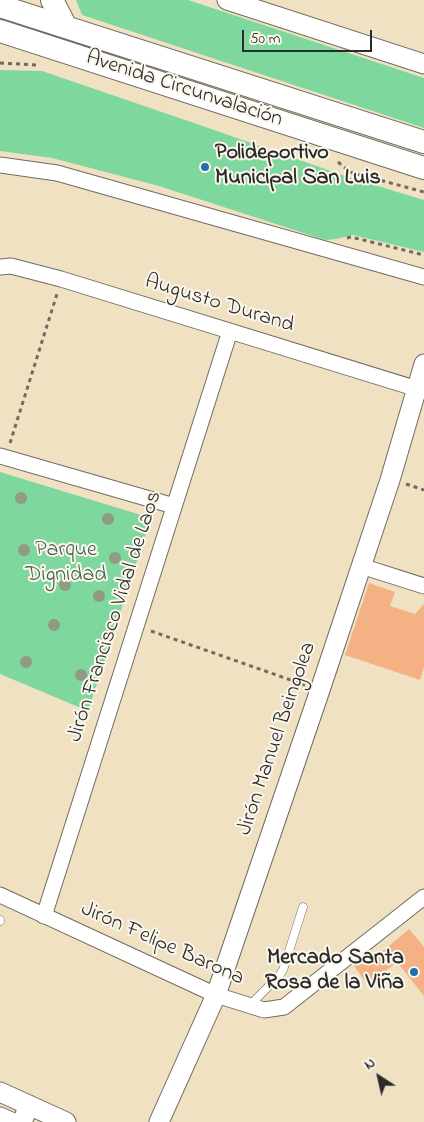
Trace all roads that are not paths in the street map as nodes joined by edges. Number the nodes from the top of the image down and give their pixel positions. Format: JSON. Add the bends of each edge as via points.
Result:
{"nodes":[{"id":1,"x":52,"y":0,"type":"edge"},
{"id":2,"x":226,"y":0,"type":"edge"},
{"id":3,"x":0,"y":6,"type":"edge"},
{"id":4,"x":66,"y":26,"type":"junction"},
{"id":5,"x":0,"y":31,"type":"edge"},
{"id":6,"x":0,"y":45,"type":"edge"},
{"id":7,"x":44,"y":45,"type":"junction"},
{"id":8,"x":424,"y":64,"type":"edge"},
{"id":9,"x":424,"y":142,"type":"edge"},
{"id":10,"x":0,"y":165,"type":"edge"},
{"id":11,"x":424,"y":168,"type":"edge"},
{"id":12,"x":0,"y":267,"type":"edge"},
{"id":13,"x":424,"y":277,"type":"edge"},
{"id":14,"x":230,"y":331,"type":"junction"},
{"id":15,"x":424,"y":364,"type":"edge"},
{"id":16,"x":420,"y":390,"type":"edge"},
{"id":17,"x":3,"y":456,"type":"edge"},
{"id":18,"x":174,"y":506,"type":"junction"},
{"id":19,"x":361,"y":566,"type":"junction"},
{"id":20,"x":424,"y":586,"type":"edge"},
{"id":21,"x":0,"y":895,"type":"edge"},
{"id":22,"x":424,"y":897,"type":"edge"},
{"id":23,"x":303,"y":908,"type":"dead end"},
{"id":24,"x":44,"y":916,"type":"junction"},
{"id":25,"x":216,"y":995,"type":"junction"},
{"id":26,"x":250,"y":1005,"type":"junction"},
{"id":27,"x":0,"y":1092,"type":"edge"},
{"id":28,"x":26,"y":1114,"type":"edge"},
{"id":29,"x":0,"y":1117,"type":"edge"},
{"id":30,"x":11,"y":1122,"type":"edge"},
{"id":31,"x":66,"y":1122,"type":"edge"},
{"id":32,"x":159,"y":1122,"type":"edge"}],
"edges":[{"from":1,"to":4,"type":"main road"},
{"from":2,"to":8,"type":"street"},
{"from":3,"to":4,"type":"main road","name":"Avenida Circunvalación"},
{"from":4,"to":9,"type":"main road","name":"Avenida Circunvalación"},
{"from":5,"to":7,"type":"main road","name":"Avenida Circunvalación"},
{"from":6,"to":7,"type":"main road"},
{"from":7,"to":11,"type":"main road","name":"Avenida Circunvalación"},
{"from":10,"to":13,"type":"street","via":[[57,174]]},
{"from":12,"to":14,"type":"street","name":"Augusto Durand","via":[[11,266],[61,279]]},
{"from":14,"to":16,"type":"street","name":"Augusto Durand"},
{"from":14,"to":18,"type":"street","name":"Jirón Francisco Vidal de Laos"},
{"from":15,"to":16,"type":"street","name":"Jirón Manuel Beingolea"},
{"from":16,"to":19,"type":"street","name":"Jirón Manuel Beingolea"},
{"from":17,"to":18,"type":"street"},
{"from":18,"to":24,"type":"street","name":"Jirón Francisco Vidal de Laos"},
{"from":19,"to":20,"type":"street"},
{"from":19,"to":25,"type":"street","name":"Jirón Manuel Beingolea"},
{"from":21,"to":24,"type":"street","name":"Jirón Felipe Barona"},
{"from":22,"to":26,"type":"street","name":"Jirón Felipe Barona","via":[[284,1006],[264,1010]]},
{"from":23,"to":26,"type":"lane","via":[[283,970]]},
{"from":24,"to":25,"type":"street","name":"Jirón Felipe Barona"},
{"from":25,"to":26,"type":"street","name":"Jirón Felipe Barona"},
{"from":25,"to":32,"type":"street","name":"Jirón Manuel Beingolea"},
{"from":27,"to":28,"type":"street"},
{"from":28,"to":31,"type":"street"},
{"from":29,"to":30,"type":"street"}]}
